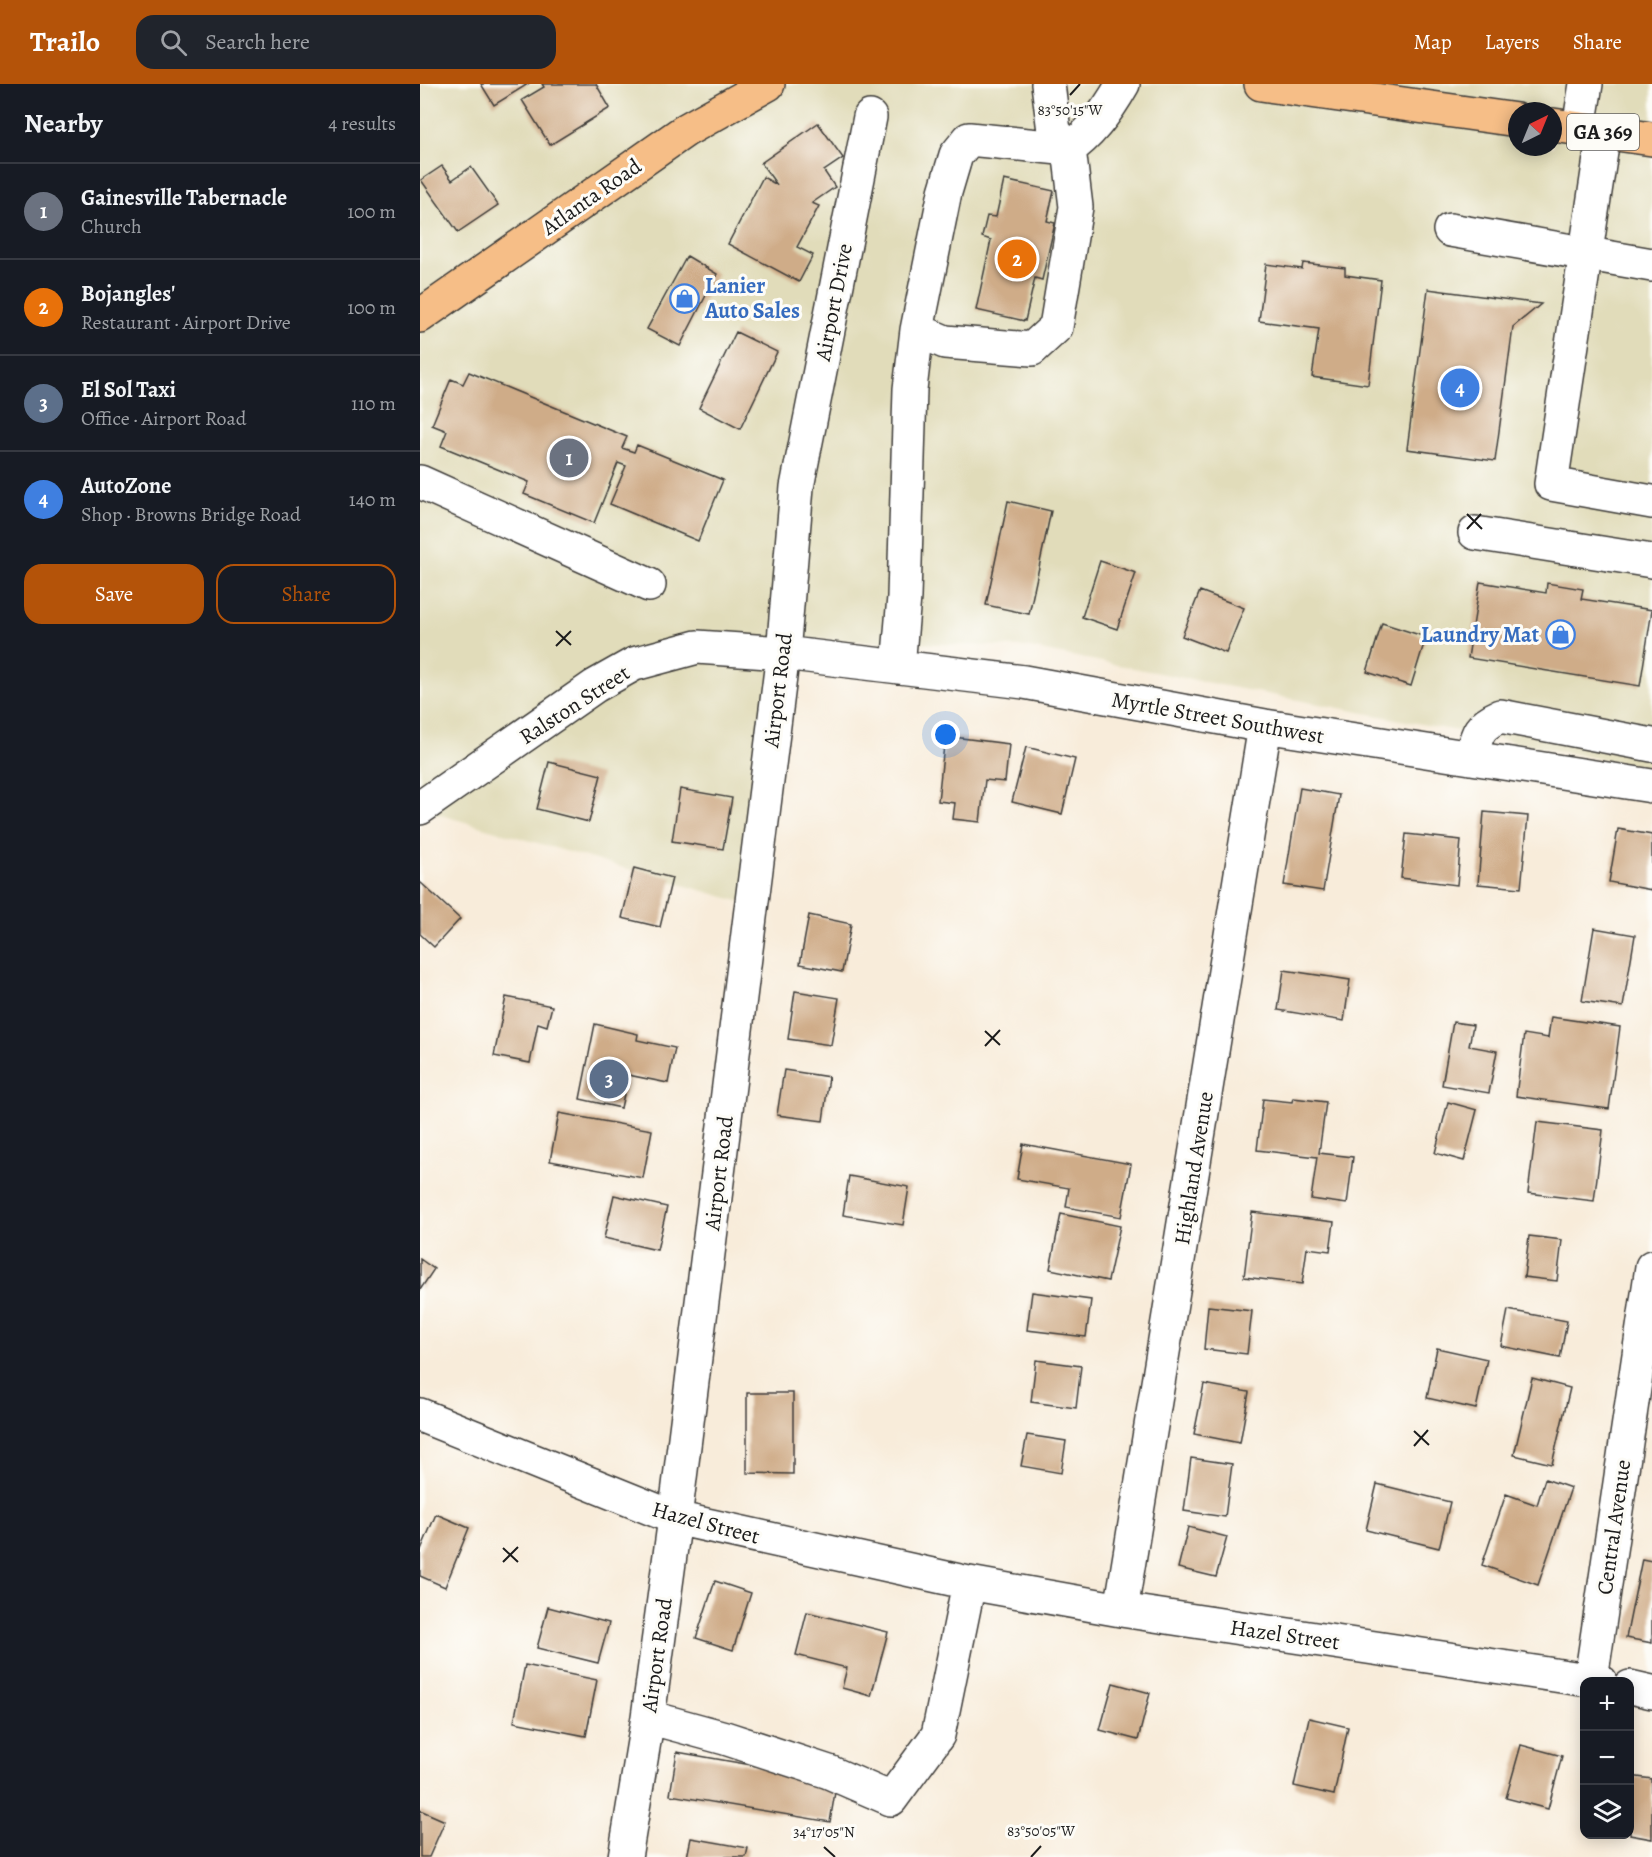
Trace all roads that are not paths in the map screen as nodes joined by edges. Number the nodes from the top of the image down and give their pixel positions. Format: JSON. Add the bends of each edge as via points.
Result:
{"nodes":[{"id":1,"x":768,"y":84,"type":"edge"},
{"id":2,"x":1048,"y":84,"type":"edge"},
{"id":3,"x":1123,"y":84,"type":"edge"},
{"id":4,"x":1261,"y":84,"type":"edge"},
{"id":5,"x":1586,"y":84,"type":"edge"},
{"id":6,"x":1410,"y":94,"type":"edge"},
{"id":7,"x":870,"y":117,"type":"dead end"},
{"id":8,"x":1508,"y":118,"type":"edge"},
{"id":9,"x":1579,"y":128,"type":"edge"},
{"id":10,"x":1652,"y":139,"type":"edge"},
{"id":11,"x":1069,"y":149,"type":"junction"},
{"id":12,"x":1450,"y":230,"type":"dead end"},
{"id":13,"x":1586,"y":253,"type":"junction"},
{"id":14,"x":1652,"y":265,"type":"edge"},
{"id":15,"x":420,"y":316,"type":"edge"},
{"id":16,"x":917,"y":330,"type":"junction"},
{"id":17,"x":420,"y":482,"type":"edge"},
{"id":18,"x":797,"y":487,"type":"joint"},
{"id":19,"x":1652,"y":502,"type":"edge"},
{"id":20,"x":1475,"y":533,"type":"dead end"},
{"id":21,"x":1652,"y":561,"type":"edge"},
{"id":22,"x":649,"y":585,"type":"dead end"},
{"id":23,"x":783,"y":653,"type":"junction"},
{"id":24,"x":898,"y":668,"type":"junction"},
{"id":25,"x":1265,"y":726,"type":"junction"},
{"id":26,"x":1652,"y":745,"type":"edge"},
{"id":27,"x":1471,"y":758,"type":"junction"},
{"id":28,"x":1652,"y":786,"type":"edge"},
{"id":29,"x":420,"y":808,"type":"edge"},
{"id":30,"x":1652,"y":1267,"type":"edge"},
{"id":31,"x":420,"y":1415,"type":"edge"},
{"id":32,"x":675,"y":1518,"type":"junction"},
{"id":33,"x":969,"y":1583,"type":"junction"},
{"id":34,"x":1121,"y":1610,"type":"junction"},
{"id":35,"x":1596,"y":1677,"type":"edge"},
{"id":36,"x":1580,"y":1678,"type":"edge"},
{"id":37,"x":1634,"y":1688,"type":"edge"},
{"id":38,"x":1652,"y":1692,"type":"edge"},
{"id":39,"x":648,"y":1718,"type":"junction"},
{"id":40,"x":626,"y":1857,"type":"edge"}],
"edges":[{"from":1,"to":15,"type":"main road","name":"Atlanta Road","via":[[686,130]]},
{"from":2,"to":11,"type":"street","via":[[1054,130]]},
{"from":3,"to":11,"type":"street","via":[[1112,102]]},
{"from":4,"to":6,"type":"main road"},
{"from":5,"to":9,"type":"street"},
{"from":6,"to":8,"type":"main road"},
{"from":7,"to":18,"type":"street","name":"Airport Drive"},
{"from":9,"to":10,"type":"main road","number":"GA 369"},
{"from":9,"to":13,"type":"street"},
{"from":11,"to":16,"type":"street","via":[[969,139],[956,155],[945,192]]},
{"from":11,"to":16,"type":"street","via":[[1076,207],[1056,327],[1032,349],[945,342]]},
{"from":12,"to":13,"type":"street"},
{"from":13,"to":14,"type":"street"},
{"from":13,"to":19,"type":"street","via":[[1551,484]]},
{"from":16,"to":24,"type":"street","via":[[910,389]]},
{"from":17,"to":22,"type":"street"},
{"from":18,"to":23,"type":"street","name":"Airport Road"},
{"from":20,"to":21,"type":"street"},
{"from":23,"to":24,"type":"street","name":"Myrtle Street Southwest"},
{"from":23,"to":29,"type":"street","name":"Ralston Street","via":[[698,647],[634,664],[595,686]]},
{"from":23,"to":32,"type":"street","name":"Airport Road"},
{"from":24,"to":25,"type":"street","name":"Myrtle Street Southwest","via":[[1024,682]]},
{"from":25,"to":27,"type":"street","name":"Myrtle Street Southwest"},
{"from":25,"to":34,"type":"street","name":"Highland Avenue"},
{"from":26,"to":27,"type":"street","via":[[1500,716],[1487,721],[1479,730]]},
{"from":27,"to":28,"type":"street","name":"Myrtle Street Southwest"},
{"from":30,"to":35,"type":"street","name":"Central Avenue"},
{"from":31,"to":32,"type":"street","name":"Hazel Street"},
{"from":32,"to":33,"type":"street","name":"Hazel Street"},
{"from":32,"to":39,"type":"street","name":"Airport Road"},
{"from":33,"to":34,"type":"street","name":"Hazel Street"},
{"from":33,"to":39,"type":"street","via":[[938,1735],[891,1798],[808,1765]]},
{"from":34,"to":36,"type":"street","name":"Hazel Street"},
{"from":37,"to":38,"type":"street"},
{"from":39,"to":40,"type":"street","name":"Airport Road"}]}
